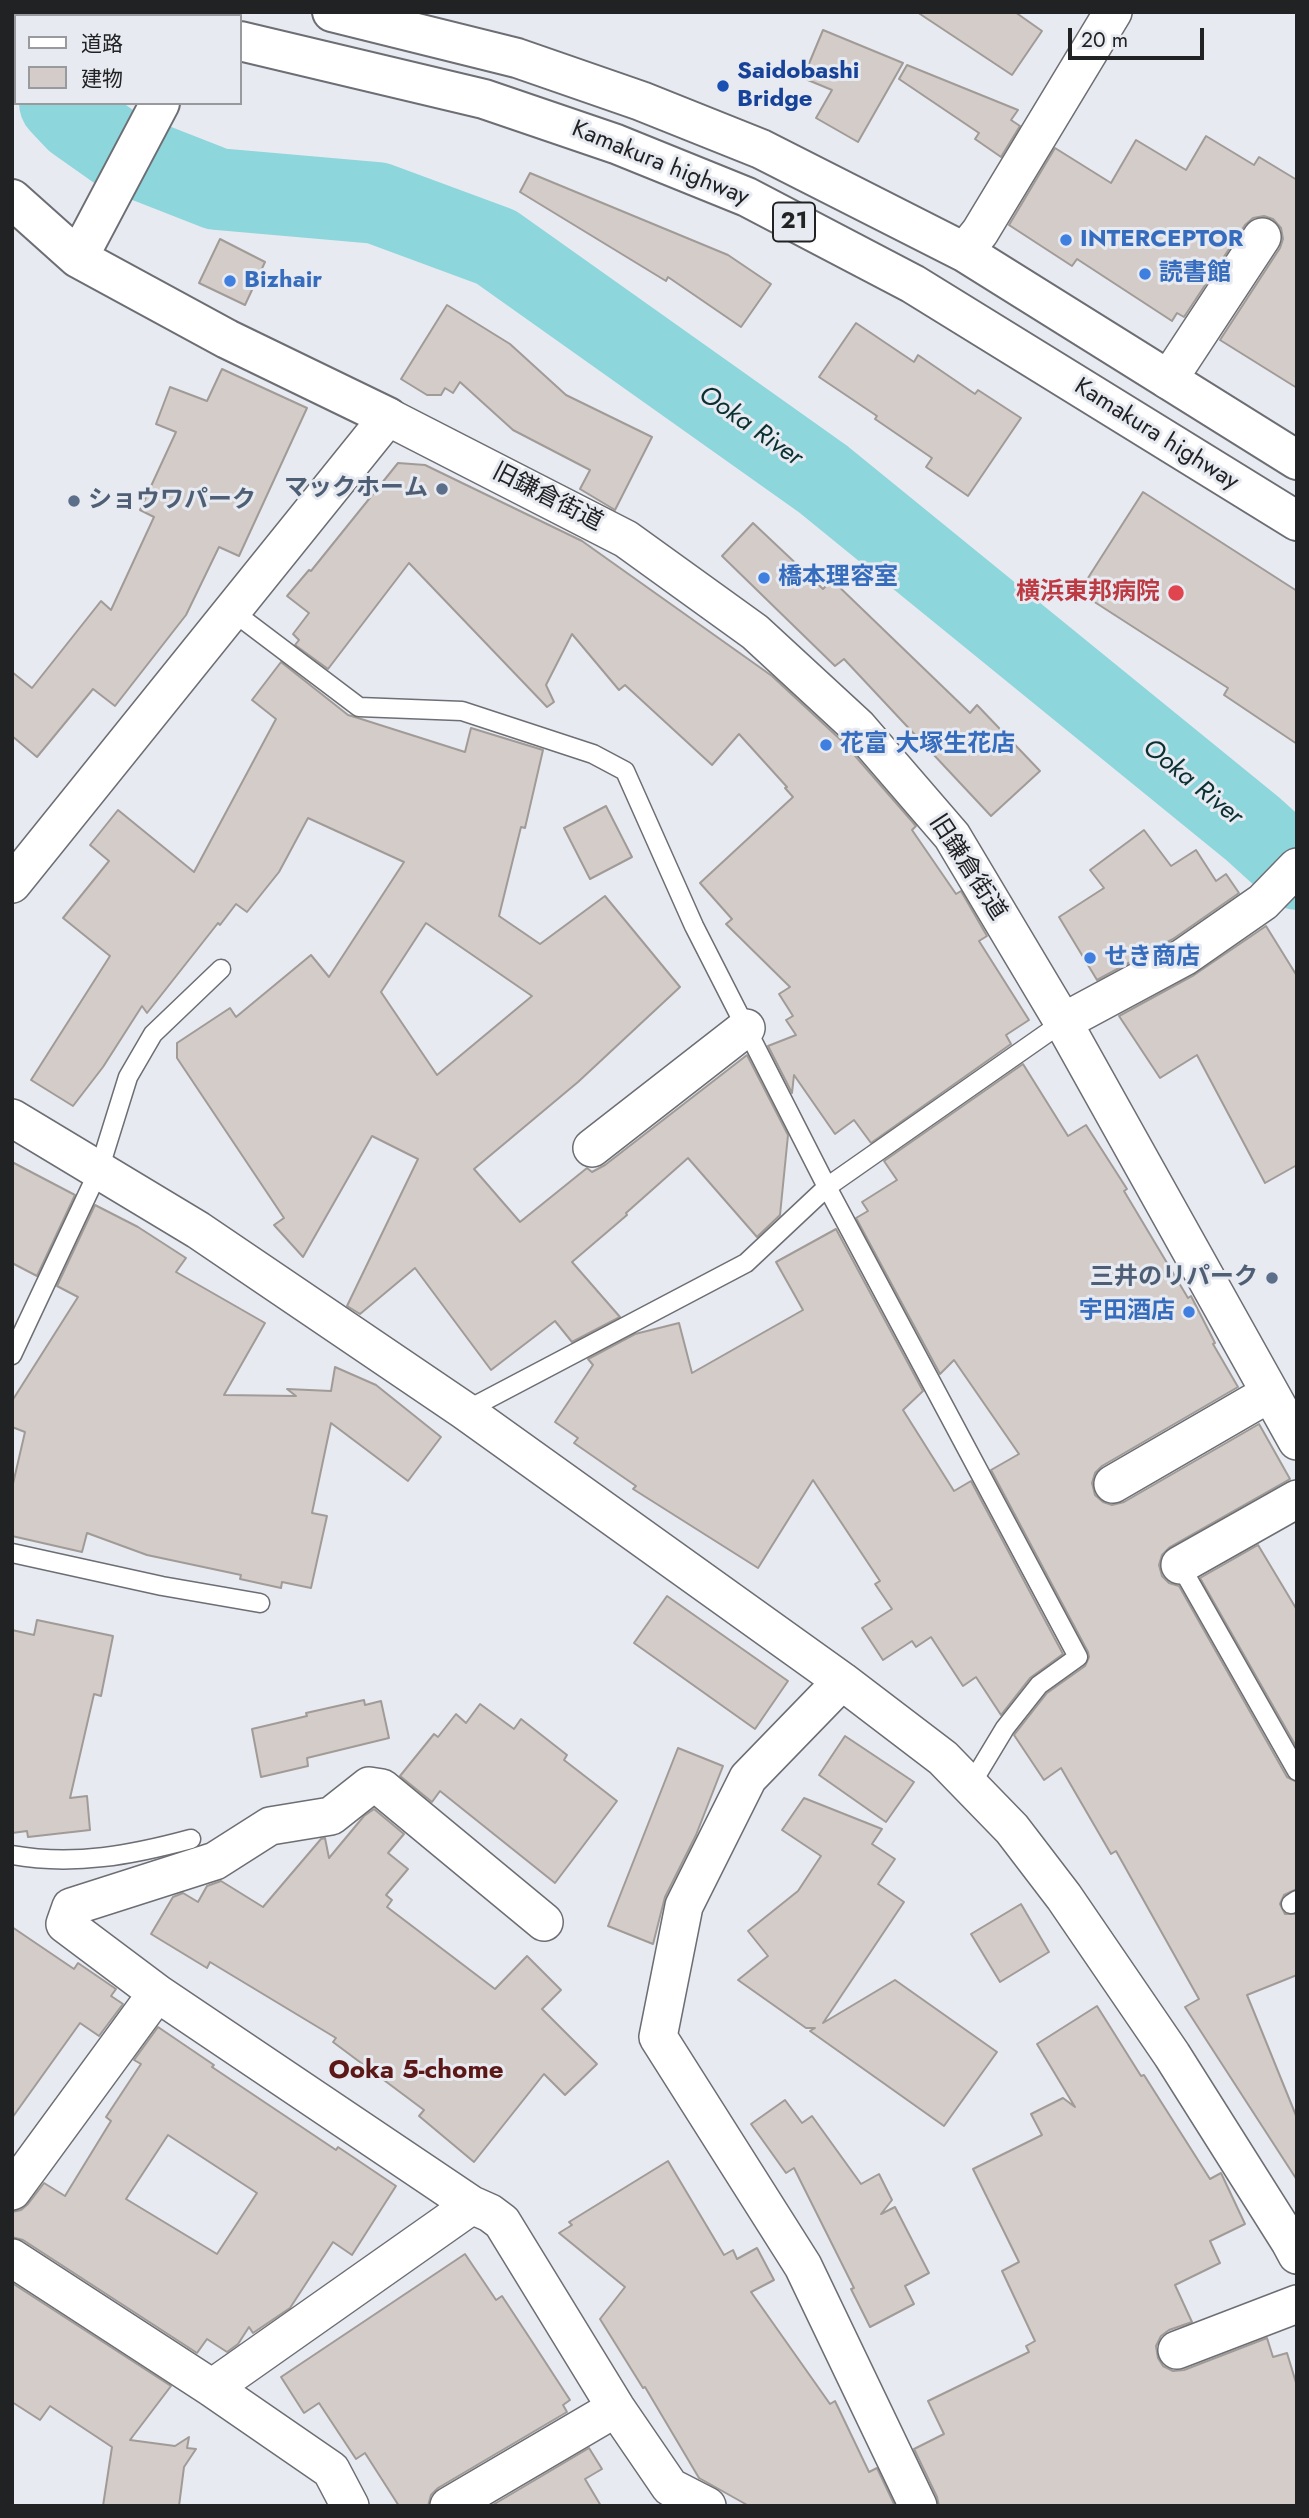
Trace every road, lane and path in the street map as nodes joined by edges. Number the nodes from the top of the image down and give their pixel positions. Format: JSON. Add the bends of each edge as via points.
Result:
{"nodes":[{"id":1,"x":332,"y":12,"type":"edge"},
{"id":2,"x":1113,"y":12,"type":"edge"},
{"id":3,"x":242,"y":41,"type":"edge"},
{"id":4,"x":159,"y":105,"type":"edge"},
{"id":5,"x":12,"y":199,"type":"edge"},
{"id":6,"x":1262,"y":237,"type":"dead end"},
{"id":7,"x":964,"y":252,"type":"junction"},
{"id":8,"x":78,"y":258,"type":"junction"},
{"id":9,"x":1168,"y":380,"type":"junction"},
{"id":10,"x":388,"y":417,"type":"junction"},
{"id":11,"x":1297,"y":460,"type":"edge"},
{"id":12,"x":1297,"y":522,"type":"edge"},
{"id":13,"x":232,"y":611,"type":"junction"},
{"id":14,"x":1297,"y":867,"type":"edge"},
{"id":15,"x":12,"y":884,"type":"edge"},
{"id":16,"x":221,"y":969,"type":"dead end"},
{"id":17,"x":1063,"y":1022,"type":"junction"},
{"id":18,"x":746,"y":1028,"type":"junction"},
{"id":19,"x":12,"y":1118,"type":"edge"},
{"id":20,"x":592,"y":1148,"type":"dead end"},
{"id":21,"x":99,"y":1171,"type":"junction"},
{"id":22,"x":827,"y":1187,"type":"junction"},
{"id":23,"x":12,"y":1355,"type":"edge"},
{"id":24,"x":1270,"y":1394,"type":"junction"},
{"id":25,"x":465,"y":1410,"type":"junction"},
{"id":26,"x":1297,"y":1441,"type":"edge"},
{"id":27,"x":1113,"y":1484,"type":"dead end"},
{"id":28,"x":1297,"y":1499,"type":"edge"},
{"id":29,"x":12,"y":1553,"type":"edge"},
{"id":30,"x":1180,"y":1564,"type":"joint"},
{"id":31,"x":260,"y":1603,"type":"dead end"},
{"id":32,"x":842,"y":1681,"type":"junction"},
{"id":33,"x":1297,"y":1771,"type":"edge"},
{"id":34,"x":970,"y":1786,"type":"junction"},
{"id":35,"x":191,"y":1839,"type":"dead end"},
{"id":36,"x":12,"y":1855,"type":"edge"},
{"id":37,"x":544,"y":1922,"type":"dead end"},
{"id":38,"x":157,"y":1993,"type":"junction"},
{"id":39,"x":12,"y":2191,"type":"edge"},
{"id":40,"x":472,"y":2205,"type":"junction"},
{"id":41,"x":1297,"y":2255,"type":"edge"},
{"id":42,"x":12,"y":2258,"type":"edge"},
{"id":43,"x":1297,"y":2304,"type":"edge"},
{"id":44,"x":1177,"y":2350,"type":"dead end"},
{"id":45,"x":212,"y":2388,"type":"junction"},
{"id":46,"x":616,"y":2408,"type":"junction"},
{"id":47,"x":350,"y":2506,"type":"edge"},
{"id":48,"x":449,"y":2506,"type":"edge"},
{"id":49,"x":707,"y":2506,"type":"edge"},
{"id":50,"x":918,"y":2506,"type":"edge"}],
"edges":[{"from":1,"to":7,"type":"main road","name":"Kamakura highway","number":"21","via":[[517,58],[640,101],[761,149]]},
{"from":2,"to":7,"type":"street"},
{"from":3,"to":12,"type":"main road","name":"Kamakura highway","number":"21","via":[[484,99],[616,144],[747,197],[913,284]]},
{"from":4,"to":8,"type":"main road"},
{"from":5,"to":8,"type":"main road"},
{"from":6,"to":9,"type":"street"},
{"from":7,"to":9,"type":"main road","name":"Kamakura highway","number":"21"},
{"from":8,"to":10,"type":"main road","via":[[227,339]]},
{"from":9,"to":11,"type":"main road","name":"Kamakura highway","number":"21"},
{"from":10,"to":13,"type":"street"},
{"from":10,"to":17,"type":"street","name":"旧鎌倉街道","via":[[626,538],[755,632],[858,727],[952,836]]},
{"from":13,"to":15,"type":"street"},
{"from":13,"to":18,"type":"lane","via":[[359,707],[462,711],[593,754],[625,771],[694,926]]},
{"from":14,"to":17,"type":"street","via":[[1263,902],[1184,957]]},
{"from":16,"to":21,"type":"lane","via":[[153,1034],[128,1077]]},
{"from":17,"to":22,"type":"lane"},
{"from":17,"to":24,"type":"street","name":"旧鎌倉街道"},
{"from":18,"to":20,"type":"street"},
{"from":18,"to":22,"type":"lane"},
{"from":19,"to":21,"type":"street"},
{"from":21,"to":23,"type":"lane"},
{"from":21,"to":25,"type":"street","via":[[198,1230]]},
{"from":22,"to":25,"type":"lane","via":[[746,1263]]},
{"from":22,"to":34,"type":"lane","via":[[1078,1657],[1039,1685],[1005,1728]]},
{"from":24,"to":26,"type":"street","name":"旧鎌倉街道"},
{"from":24,"to":27,"type":"street"},
{"from":25,"to":32,"type":"street"},
{"from":28,"to":30,"type":"street"},
{"from":29,"to":31,"type":"lane"},
{"from":30,"to":33,"type":"lane"},
{"from":32,"to":34,"type":"street","via":[[943,1758]]},
{"from":32,"to":50,"type":"street","via":[[748,1778],[684,1906],[658,2037],[803,2266]]},
{"from":34,"to":41,"type":"street","via":[[1012,1829],[1064,1897],[1172,2055]]},
{"from":35,"to":36,"type":"lane","via":[[134,1854],[87,1859]]},
{"from":37,"to":38,"type":"street","via":[[382,1788],[369,1786],[331,1816],[270,1826],[215,1861],[71,1907],[65,1924]]},
{"from":38,"to":39,"type":"street"},
{"from":38,"to":40,"type":"street"},
{"from":40,"to":45,"type":"street"},
{"from":40,"to":46,"type":"street","via":[[502,2222]]},
{"from":42,"to":45,"type":"street"},
{"from":43,"to":44,"type":"street"},
{"from":45,"to":47,"type":"street","via":[[331,2470]]},
{"from":46,"to":48,"type":"street"},
{"from":46,"to":49,"type":"street","via":[[670,2487]]}]}
